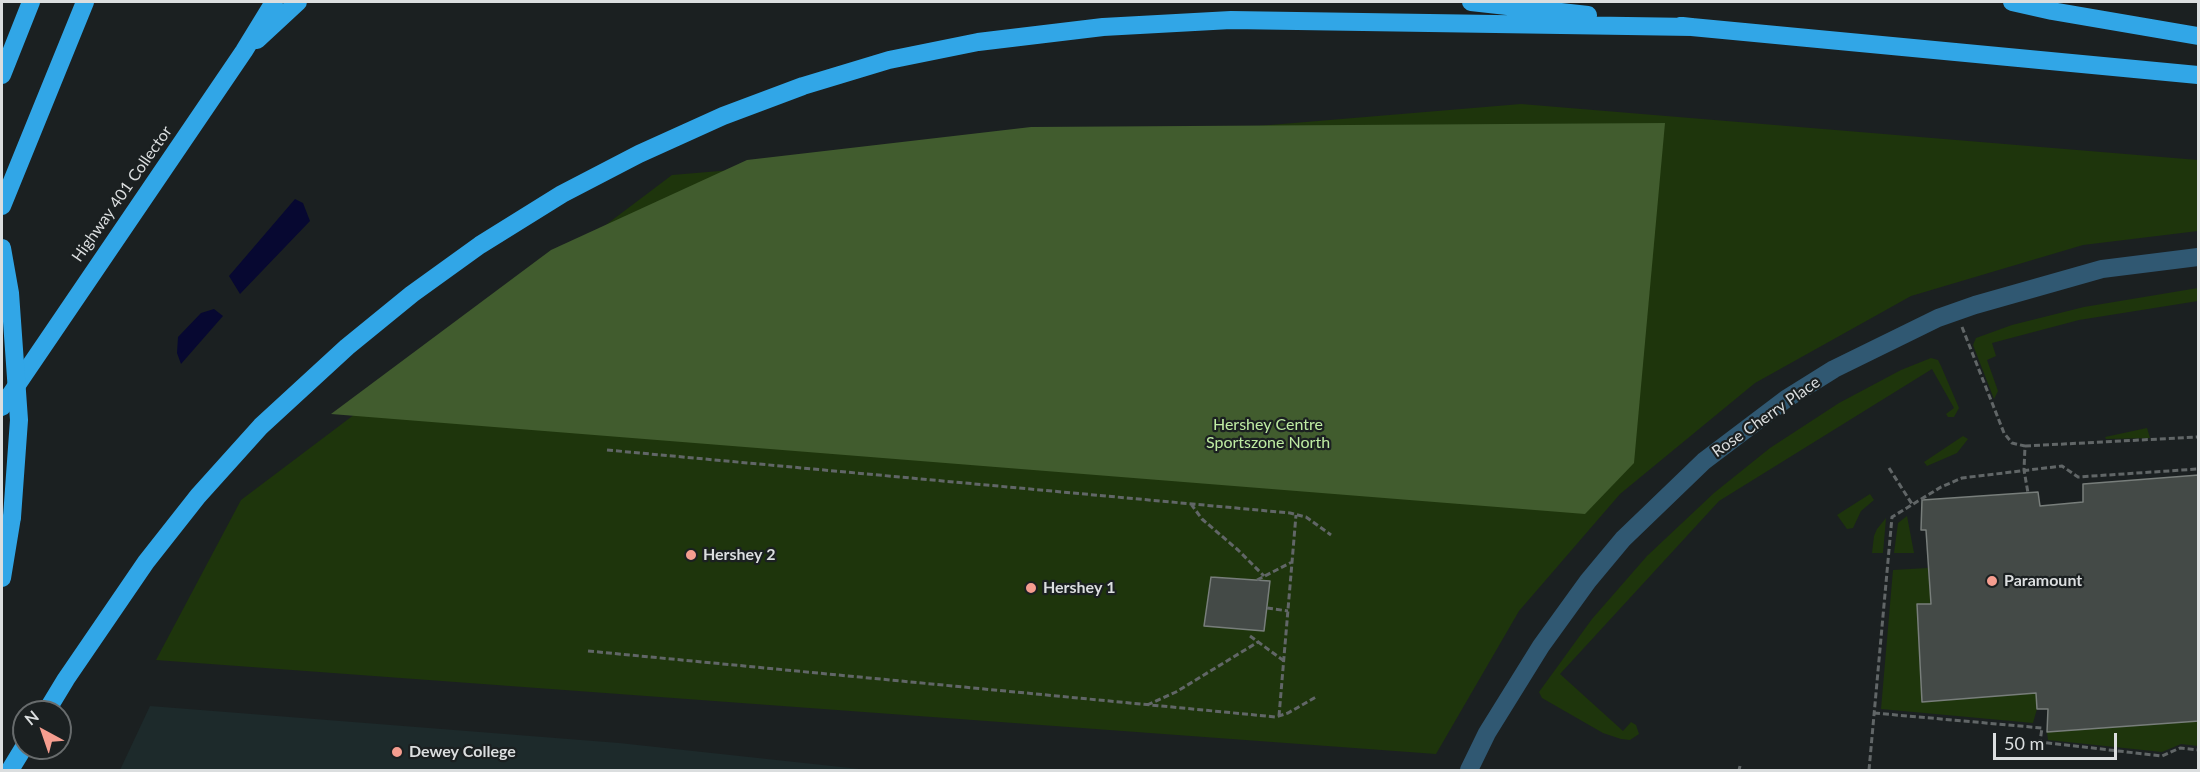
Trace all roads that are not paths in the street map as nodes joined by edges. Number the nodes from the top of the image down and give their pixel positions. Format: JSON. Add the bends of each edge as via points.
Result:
{"nodes":[{"id":1,"x":31,"y":2,"type":"edge"},
{"id":2,"x":85,"y":2,"type":"edge"},
{"id":3,"x":274,"y":2,"type":"edge"},
{"id":4,"x":298,"y":2,"type":"edge"},
{"id":5,"x":1471,"y":2,"type":"edge"},
{"id":6,"x":2012,"y":2,"type":"edge"},
{"id":7,"x":1693,"y":27,"type":"junction"},
{"id":8,"x":2199,"y":36,"type":"edge"},
{"id":9,"x":244,"y":51,"type":"junction"},
{"id":10,"x":2,"y":75,"type":"edge"},
{"id":11,"x":2199,"y":75,"type":"edge"},
{"id":12,"x":2,"y":206,"type":"edge"},
{"id":13,"x":2,"y":248,"type":"edge"},
{"id":14,"x":2199,"y":257,"type":"edge"},
{"id":15,"x":2,"y":407,"type":"edge"},
{"id":16,"x":2,"y":578,"type":"edge"},
{"id":17,"x":53,"y":700,"type":"edge"},
{"id":18,"x":1469,"y":771,"type":"edge"}],
"edges":[{"from":1,"to":10,"type":"highway"},
{"from":2,"to":12,"type":"highway"},
{"from":3,"to":9,"type":"highway","name":"Highway 401 Collector"},
{"from":4,"to":9,"type":"highway"},
{"from":5,"to":7,"type":"highway"},
{"from":6,"to":8,"type":"highway"},
{"from":7,"to":11,"type":"highway"},
{"from":7,"to":17,"type":"highway","via":[[1232,20],[1103,27],[978,42],[889,60],[723,116],[562,194],[480,245],[347,347],[261,426],[198,496],[146,562]]},
{"from":9,"to":15,"type":"highway","name":"Highway 401 Collector"},
{"from":13,"to":16,"type":"highway","bridge":true,"via":[[10,292],[19,420],[12,517]]},
{"from":14,"to":18,"type":"street","name":"Rose Cherry Place","via":[[2102,269],[1938,318],[1824,375],[1786,399],[1688,475],[1588,580],[1540,646],[1487,733]]}]}
